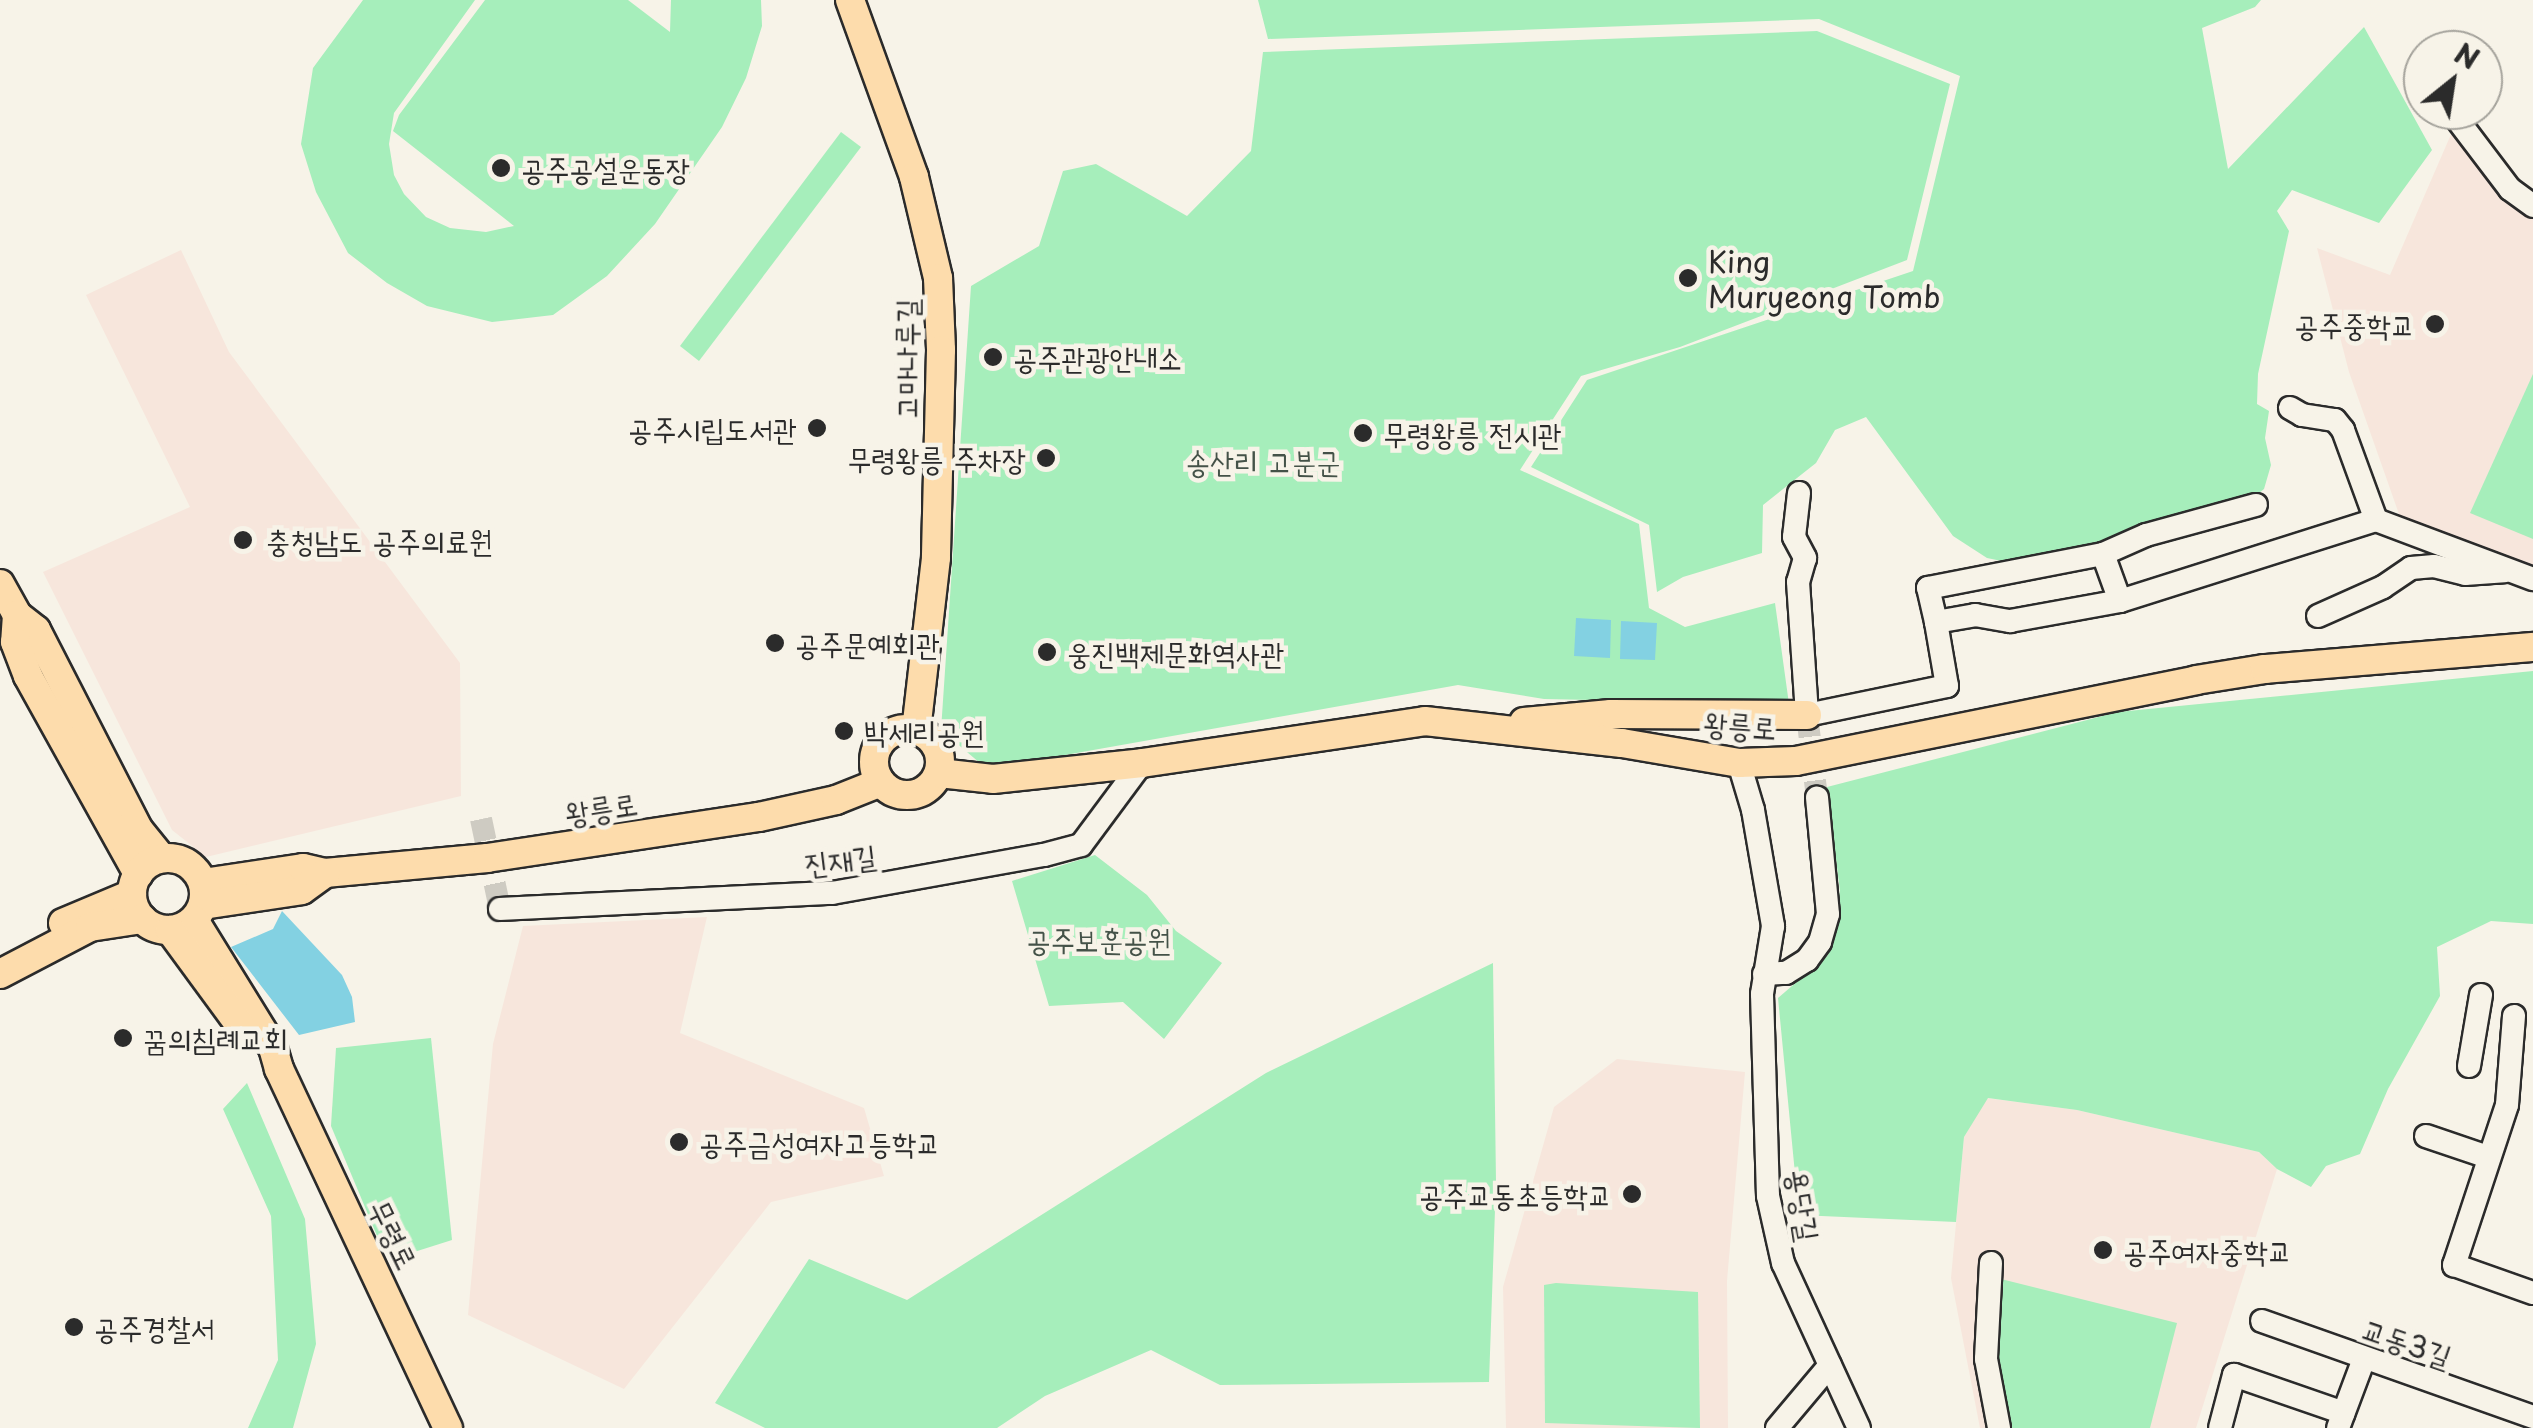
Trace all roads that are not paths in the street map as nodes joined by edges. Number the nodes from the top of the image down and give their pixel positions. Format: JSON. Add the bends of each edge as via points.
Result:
{"nodes":[{"id":1,"x":850,"y":0,"type":"edge"},
{"id":2,"x":2465,"y":130,"type":"edge"},
{"id":3,"x":2533,"y":206,"type":"edge"},
{"id":4,"x":2290,"y":408,"type":"dead end"},
{"id":5,"x":1800,"y":494,"type":"dead end"},
{"id":6,"x":2256,"y":505,"type":"dead end"},
{"id":7,"x":2376,"y":520,"type":"junction"},
{"id":8,"x":2103,"y":554,"type":"junction"},
{"id":9,"x":2523,"y":575,"type":"edge"},
{"id":10,"x":0,"y":584,"type":"edge"},
{"id":11,"x":2120,"y":601,"type":"junction"},
{"id":12,"x":2318,"y":616,"type":"dead end"},
{"id":13,"x":1936,"y":622,"type":"junction"},
{"id":14,"x":2533,"y":647,"type":"edge"},
{"id":15,"x":1806,"y":714,"type":"junction"},
{"id":16,"x":1491,"y":728,"type":"junction"},
{"id":17,"x":916,"y":730,"type":"junction"},
{"id":18,"x":1142,"y":763,"type":"junction"},
{"id":19,"x":1739,"y":763,"type":"junction"},
{"id":20,"x":939,"y":773,"type":"junction"},
{"id":21,"x":880,"y":782,"type":"junction"},
{"id":22,"x":1817,"y":798,"type":"tunnel mouth"},
{"id":23,"x":144,"y":886,"type":"junction"},
{"id":24,"x":192,"y":909,"type":"junction"},
{"id":25,"x":500,"y":909,"type":"dead end"},
{"id":26,"x":5,"y":971,"type":"edge"},
{"id":27,"x":1764,"y":974,"type":"junction"},
{"id":28,"x":2481,"y":996,"type":"dead end"},
{"id":29,"x":2514,"y":1016,"type":"dead end"},
{"id":30,"x":2510,"y":1047,"type":"junction"},
{"id":31,"x":2426,"y":1136,"type":"dead end"},
{"id":32,"x":2488,"y":1157,"type":"junction"},
{"id":33,"x":1991,"y":1263,"type":"dead end"},
{"id":34,"x":2532,"y":1289,"type":"edge"},
{"id":35,"x":2262,"y":1321,"type":"dead end"},
{"id":36,"x":2364,"y":1359,"type":"junction"},
{"id":37,"x":1830,"y":1365,"type":"junction"},
{"id":38,"x":2533,"y":1417,"type":"edge"},
{"id":39,"x":2341,"y":1420,"type":"edge"},
{"id":40,"x":448,"y":1428,"type":"edge"},
{"id":41,"x":1777,"y":1428,"type":"edge"},
{"id":42,"x":1860,"y":1428,"type":"edge"},
{"id":43,"x":1999,"y":1428,"type":"edge"},
{"id":44,"x":2220,"y":1428,"type":"edge"}],
"edges":[{"from":1,"to":17,"type":"main road","name":"고마나루길","via":[[914,177],[938,278],[936,558]]},
{"from":2,"to":3,"type":"street","via":[[2510,188]]},
{"from":4,"to":7,"type":"street","via":[[2335,420],[2343,430]]},
{"from":5,"to":15,"type":"street","via":[[1794,536],[1805,558],[1798,582]]},
{"from":6,"to":8,"type":"street","via":[[2146,534]]},
{"from":7,"to":9,"type":"street"},
{"from":7,"to":11,"type":"street"},
{"from":8,"to":11,"type":"street"},
{"from":8,"to":13,"type":"street","via":[[1928,588]]},
{"from":9,"to":12,"type":"street","via":[[2411,568]]},
{"from":10,"to":23,"type":"main road","via":[[16,615],[15,642],[28,676]]},
{"from":11,"to":13,"type":"street","via":[[2010,621],[1975,615]]},
{"from":13,"to":15,"type":"street","via":[[1947,686]]},
{"from":14,"to":19,"type":"main road","name":"왕릉로","via":[[2265,669],[1796,762]]},
{"from":15,"to":16,"type":"main road","via":[[1611,714]]},
{"from":16,"to":18,"type":"main road","name":"왕릉로","via":[[1424,721]]},
{"from":16,"to":19,"type":"main road","name":"왕릉로"},
{"from":17,"to":20,"type":"main road","via":[[939,751]]},
{"from":17,"to":21,"type":"main road","via":[[895,731],[878,744],[874,765]]},
{"from":18,"to":20,"type":"main road","name":"왕릉로","via":[[993,779]]},
{"from":18,"to":25,"type":"street","name":"진재길","via":[[1081,845],[1044,855],[832,893]]},
{"from":19,"to":27,"type":"street","name":"용당길","via":[[1772,926]]},
{"from":20,"to":21,"type":"main road","via":[[915,795]]},
{"from":21,"to":24,"type":"main road","name":"왕릉로","via":[[836,800],[759,817],[487,858],[325,873],[303,868]]},
{"from":22,"to":27,"type":"street","via":[[1828,914],[1820,942],[1786,973]]},
{"from":23,"to":24,"type":"main road"},
{"from":23,"to":24,"type":"main road","via":[[191,866]]},
{"from":23,"to":26,"type":"main road","via":[[82,912],[17,951]]},
{"from":24,"to":40,"type":"main road","name":"무령로","via":[[264,1058],[279,1070]]},
{"from":27,"to":37,"type":"street","name":"용당길","via":[[1768,1196],[1783,1263]]},
{"from":28,"to":30,"type":"street","via":[[2467,1049]]},
{"from":29,"to":30,"type":"street"},
{"from":30,"to":32,"type":"street","via":[[2507,1105]]},
{"from":31,"to":32,"type":"street"},
{"from":32,"to":34,"type":"street","via":[[2454,1265]]},
{"from":33,"to":43,"type":"street","via":[[1986,1359]]},
{"from":35,"to":36,"type":"street","name":"교동3길"},
{"from":36,"to":38,"type":"street","name":"교동3길"},
{"from":36,"to":39,"type":"street"},
{"from":37,"to":41,"type":"street"},
{"from":37,"to":42,"type":"street","name":"용당길"},
{"from":39,"to":44,"type":"street","via":[[2234,1374]]}]}
